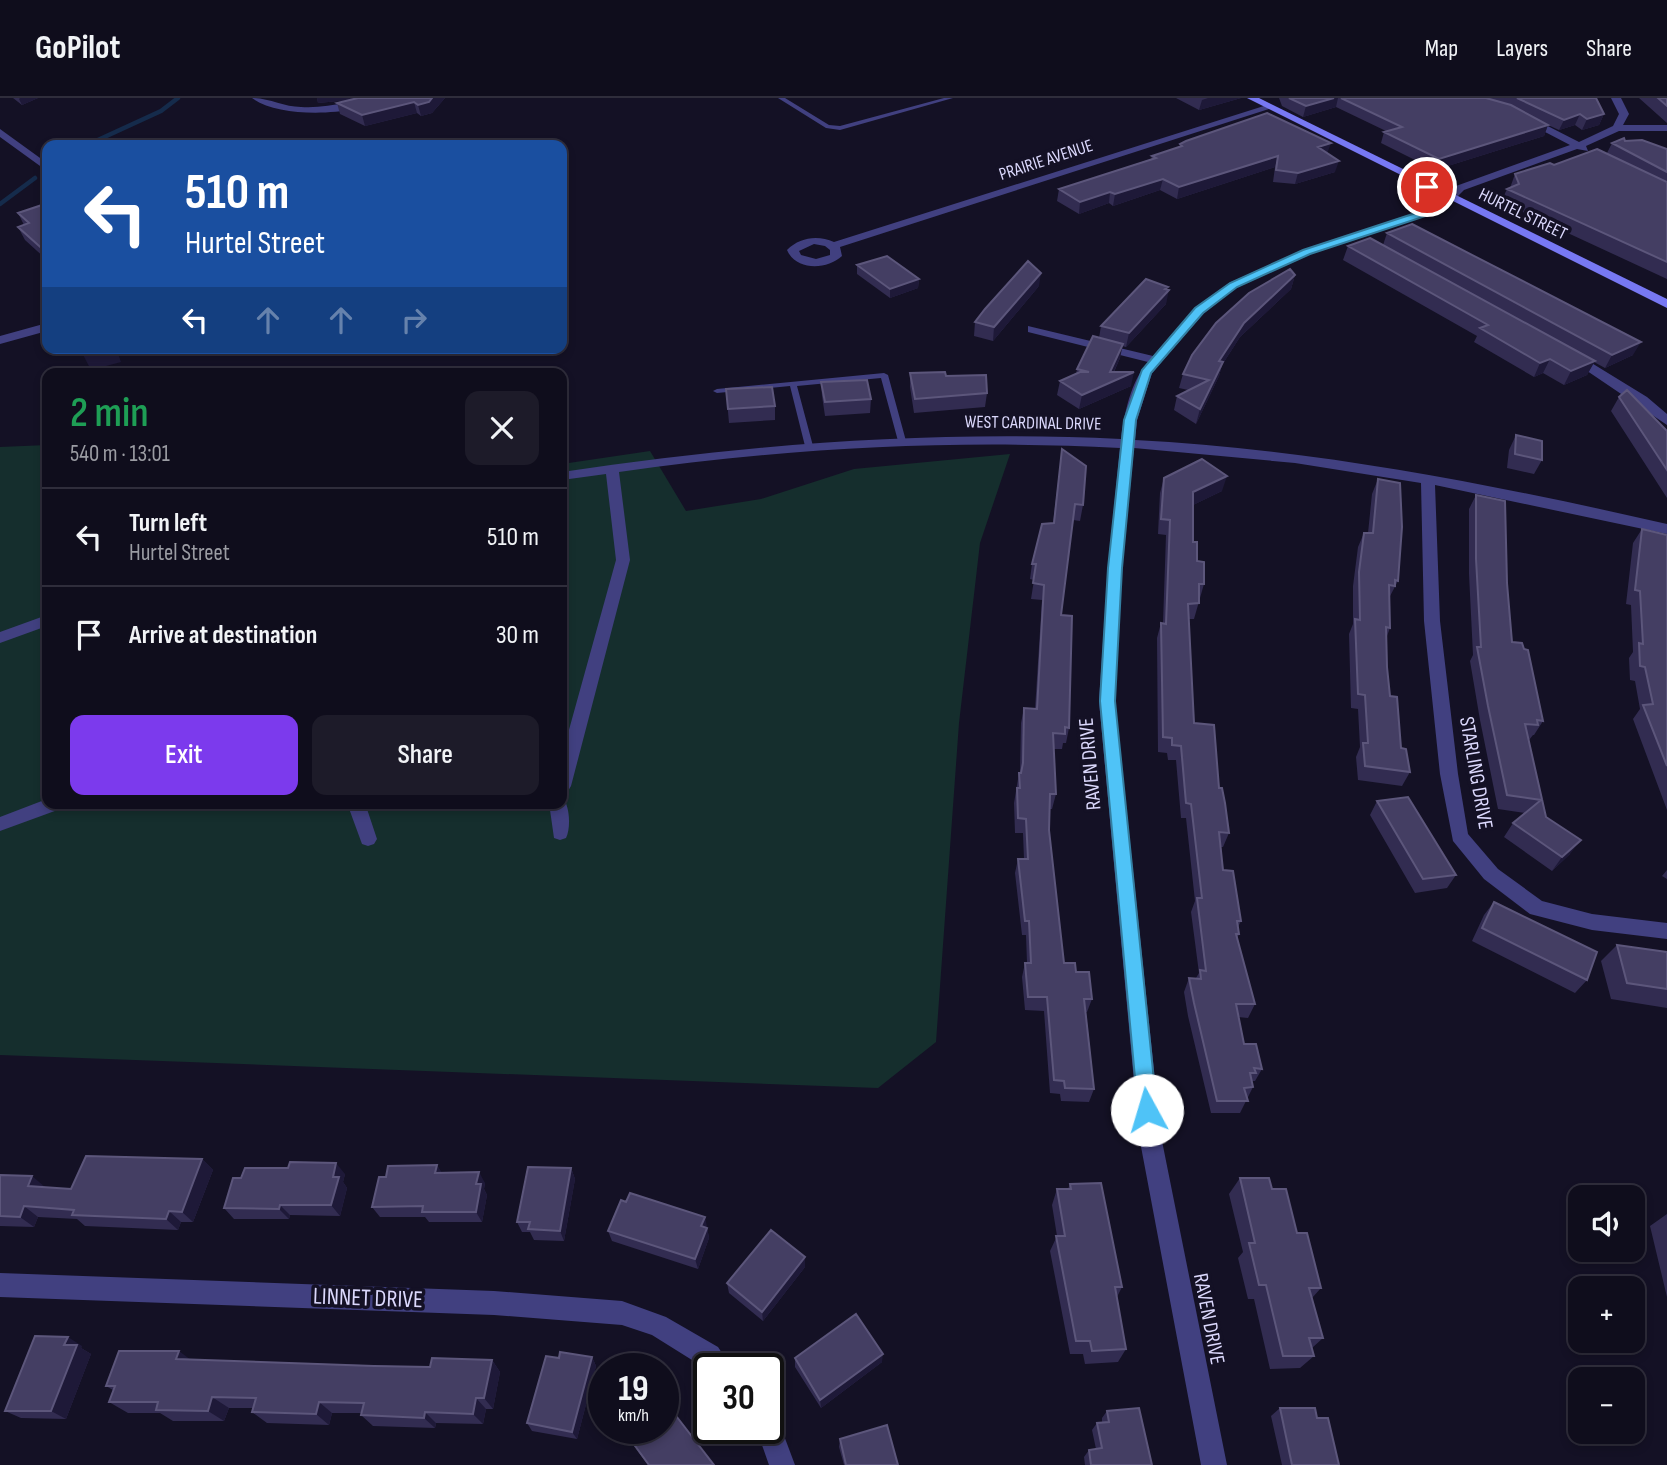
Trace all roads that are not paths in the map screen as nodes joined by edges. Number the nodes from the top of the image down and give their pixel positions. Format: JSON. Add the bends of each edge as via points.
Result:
{"nodes":[{"id":1,"x":257,"y":98,"type":"edge"},
{"id":2,"x":380,"y":98,"type":"edge"},
{"id":3,"x":781,"y":98,"type":"edge"},
{"id":4,"x":950,"y":98,"type":"edge"},
{"id":5,"x":1252,"y":98,"type":"edge"},
{"id":6,"x":1616,"y":98,"type":"edge"},
{"id":7,"x":1270,"y":107,"type":"junction"},
{"id":8,"x":1511,"y":111,"type":"edge"},
{"id":9,"x":1617,"y":128,"type":"junction"},
{"id":10,"x":1667,"y":128,"type":"edge"},
{"id":11,"x":2,"y":135,"type":"edge"},
{"id":12,"x":1578,"y":145,"type":"junction"},
{"id":13,"x":1589,"y":152,"type":"edge"},
{"id":14,"x":42,"y":164,"type":"edge"},
{"id":15,"x":1450,"y":198,"type":"junction"},
{"id":16,"x":833,"y":246,"type":"dead end"},
{"id":17,"x":1667,"y":304,"type":"edge"},
{"id":18,"x":42,"y":328,"type":"edge"},
{"id":19,"x":1032,"y":329,"type":"dead end"},
{"id":20,"x":0,"y":340,"type":"edge"},
{"id":21,"x":1560,"y":349,"type":"edge"},
{"id":22,"x":1155,"y":360,"type":"junction"},
{"id":23,"x":793,"y":383,"type":"junction"},
{"id":24,"x":717,"y":391,"type":"dead end"},
{"id":25,"x":1667,"y":421,"type":"edge"},
{"id":26,"x":902,"y":441,"type":"junction"},
{"id":27,"x":1127,"y":445,"type":"junction"},
{"id":28,"x":809,"y":446,"type":"junction"},
{"id":29,"x":612,"y":468,"type":"junction"},
{"id":30,"x":567,"y":475,"type":"edge"},
{"id":31,"x":1428,"y":481,"type":"junction"},
{"id":32,"x":1667,"y":529,"type":"edge"},
{"id":33,"x":42,"y":622,"type":"edge"},
{"id":34,"x":0,"y":638,"type":"edge"},
{"id":35,"x":567,"y":768,"type":"edge"},
{"id":36,"x":42,"y":809,"type":"edge"},
{"id":37,"x":358,"y":809,"type":"edge"},
{"id":38,"x":558,"y":809,"type":"edge"},
{"id":39,"x":0,"y":824,"type":"edge"},
{"id":40,"x":560,"y":833,"type":"dead end"},
{"id":41,"x":368,"y":839,"type":"dead end"},
{"id":42,"x":1667,"y":931,"type":"edge"},
{"id":43,"x":0,"y":1285,"type":"edge"},
{"id":44,"x":704,"y":1353,"type":"edge"},
{"id":45,"x":774,"y":1444,"type":"edge"},
{"id":46,"x":782,"y":1465,"type":"edge"},
{"id":47,"x":1214,"y":1465,"type":"edge"}],
"edges":[{"from":1,"to":2,"type":"street","via":[[299,111]]},
{"from":3,"to":4,"type":"lane","via":[[828,127],[840,128]]},
{"from":5,"to":7,"type":"street","name":"HURTEL STREET"},
{"from":6,"to":9,"type":"street","via":[[1624,114]]},
{"from":7,"to":15,"type":"street","name":"HURTEL STREET"},
{"from":7,"to":16,"type":"street","name":"PRAIRIE AVENUE"},
{"from":8,"to":12,"type":"street"},
{"from":9,"to":10,"type":"street"},
{"from":9,"to":12,"type":"street","name":"RAVEN DRIVE"},
{"from":11,"to":14,"type":"street"},
{"from":12,"to":13,"type":"street"},
{"from":12,"to":15,"type":"street","name":"RAVEN DRIVE","via":[[1460,188]]},
{"from":15,"to":17,"type":"street","name":"HURTEL STREET"},
{"from":15,"to":22,"type":"street","name":"RAVEN DRIVE","via":[[1440,208],[1359,240],[1262,270],[1233,285],[1199,310]]},
{"from":18,"to":20,"type":"street"},
{"from":19,"to":22,"type":"street"},
{"from":21,"to":25,"type":"street","via":[[1611,379]]},
{"from":22,"to":27,"type":"street","name":"RAVEN DRIVE","via":[[1146,372],[1130,420]]},
{"from":23,"to":24,"type":"lane"},
{"from":23,"to":26,"type":"lane","via":[[884,375]]},
{"from":23,"to":28,"type":"lane"},
{"from":26,"to":27,"type":"street","name":"WEST CARDINAL DRIVE"},
{"from":26,"to":28,"type":"street","name":"WEST CARDINAL DRIVE"},
{"from":27,"to":31,"type":"street","name":"WEST CARDINAL DRIVE","via":[[1298,461]]},
{"from":27,"to":47,"type":"street","name":"RAVEN DRIVE","via":[[1107,701],[1150,1136]]},
{"from":28,"to":29,"type":"street","name":"WEST CARDINAL DRIVE"},
{"from":29,"to":30,"type":"street","name":"WEST CARDINAL DRIVE"},
{"from":29,"to":35,"type":"street","via":[[623,560]]},
{"from":31,"to":32,"type":"street","name":"WEST CARDINAL DRIVE"},
{"from":31,"to":42,"type":"street","name":"STARLING DRIVE","via":[[1432,621],[1459,836],[1491,874],[1537,908],[1592,922]]},
{"from":33,"to":34,"type":"street"},
{"from":36,"to":39,"type":"street"},
{"from":37,"to":41,"type":"street"},
{"from":38,"to":40,"type":"street"},
{"from":43,"to":44,"type":"street","name":"LINNET DRIVE","via":[[494,1303],[622,1313],[658,1325]]},
{"from":45,"to":46,"type":"street"}]}
